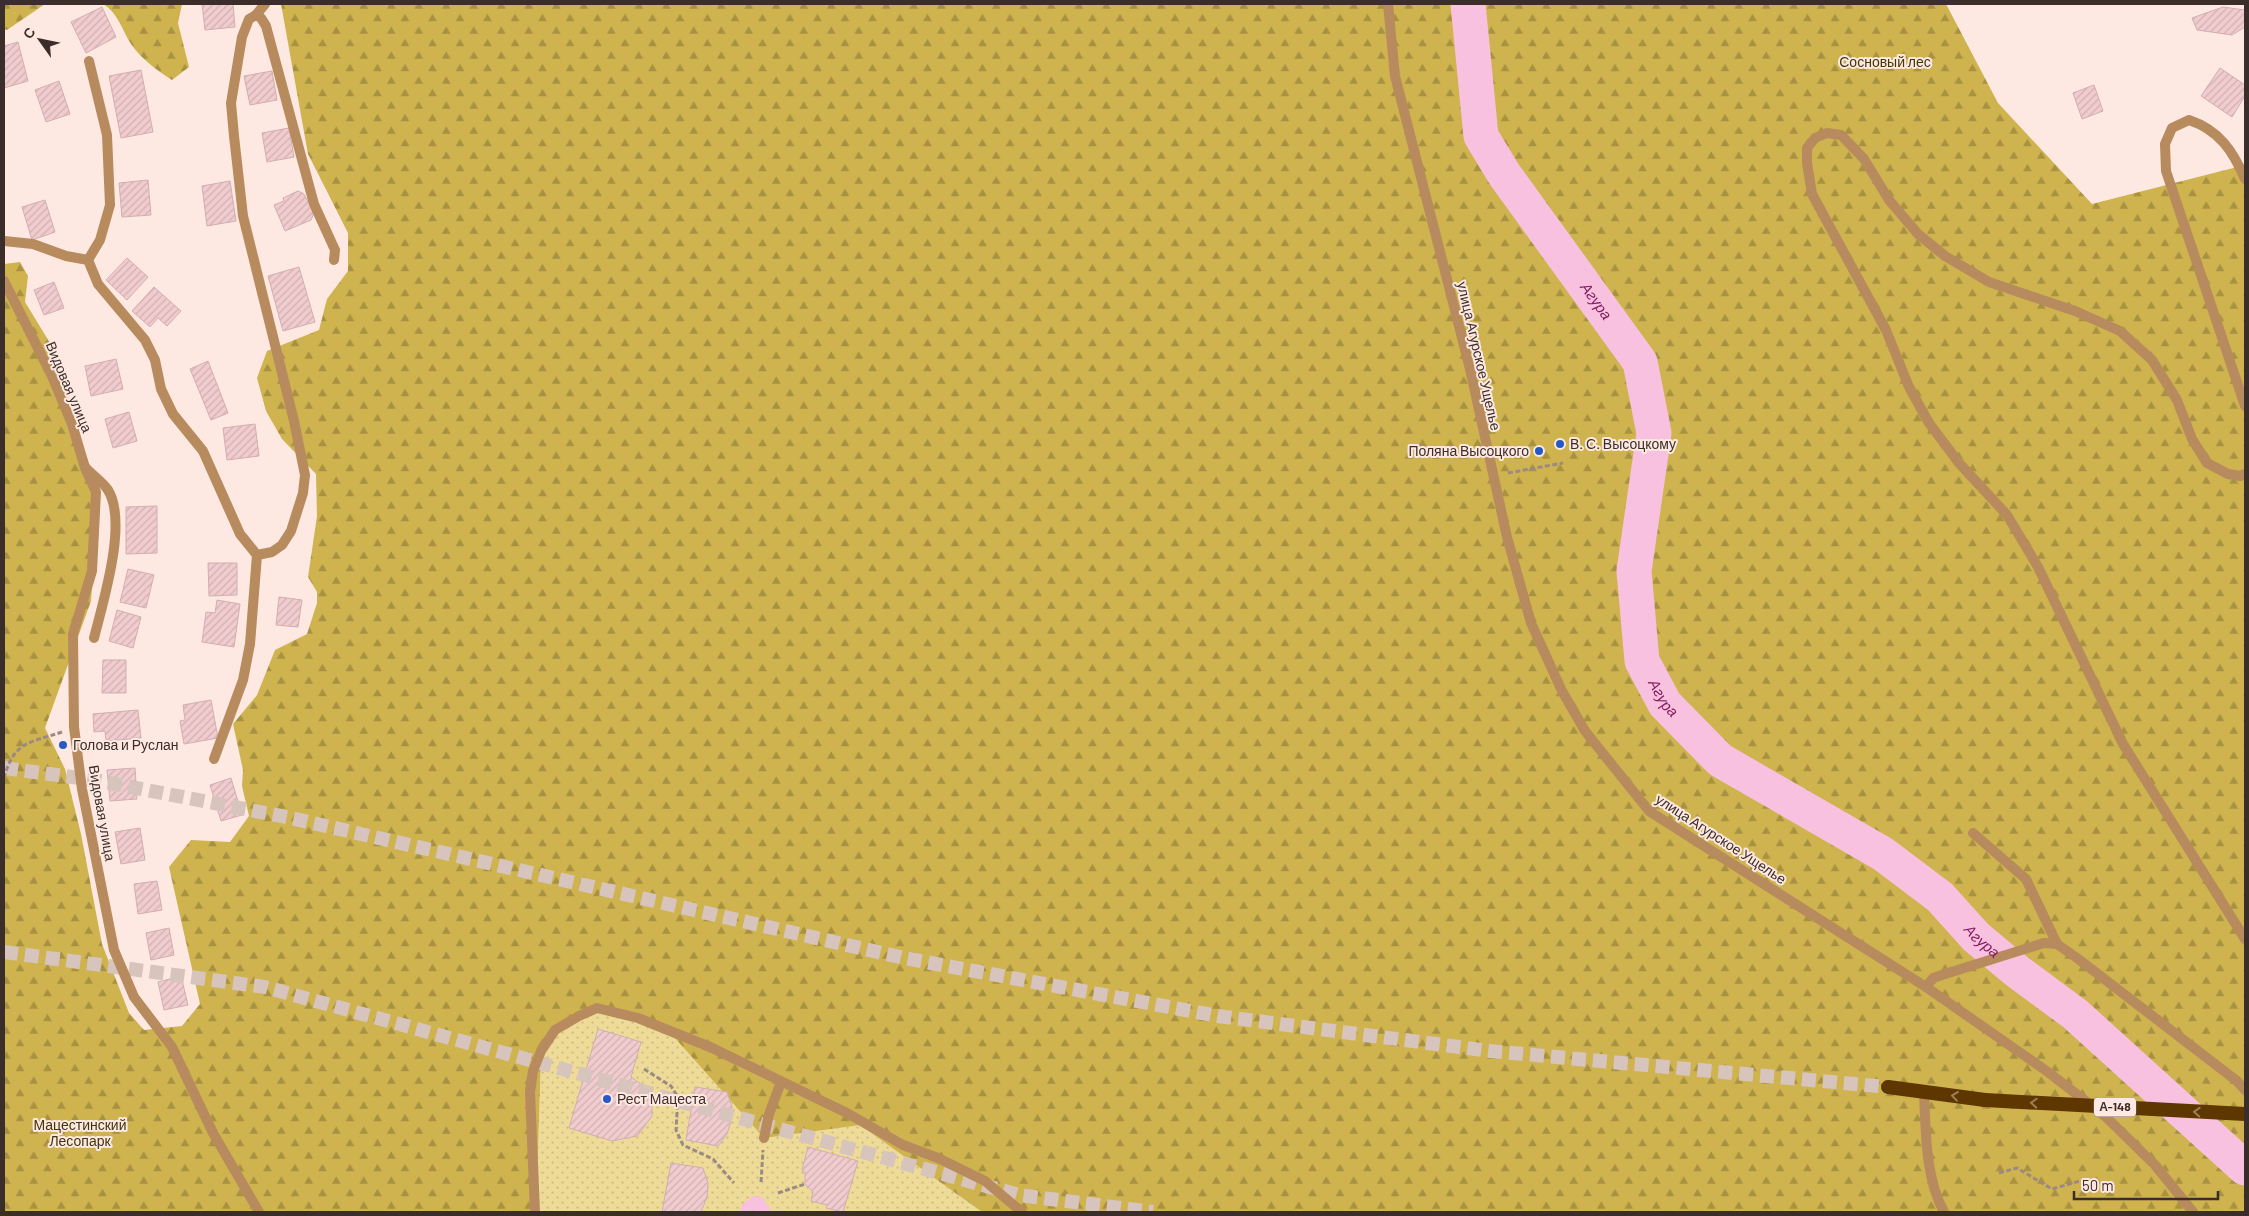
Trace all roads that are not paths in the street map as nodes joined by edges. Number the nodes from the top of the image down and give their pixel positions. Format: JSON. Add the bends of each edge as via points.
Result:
{"nodes":[{"id":1,"x":265,"y":4,"type":"edge"},
{"id":2,"x":1388,"y":4,"type":"edge"},
{"id":3,"x":256,"y":15,"type":"junction"},
{"id":4,"x":89,"y":61,"type":"dead end"},
{"id":5,"x":2245,"y":179,"type":"edge"},
{"id":6,"x":4,"y":241,"type":"edge"},
{"id":7,"x":88,"y":260,"type":"junction"},
{"id":8,"x":334,"y":260,"type":"dead end"},
{"id":9,"x":4,"y":281,"type":"edge"},
{"id":10,"x":2245,"y":406,"type":"edge"},
{"id":11,"x":85,"y":468,"type":"junction"},
{"id":12,"x":2245,"y":474,"type":"edge"},
{"id":13,"x":257,"y":555,"type":"junction"},
{"id":14,"x":94,"y":638,"type":"dead end"},
{"id":15,"x":214,"y":759,"type":"dead end"},
{"id":16,"x":1973,"y":833,"type":"dead end"},
{"id":17,"x":2245,"y":939,"type":"edge"},
{"id":18,"x":2057,"y":944,"type":"junction"},
{"id":19,"x":1926,"y":987,"type":"junction"},
{"id":20,"x":2241,"y":1081,"type":"edge"},
{"id":21,"x":781,"y":1082,"type":"junction"},
{"id":22,"x":1888,"y":1088,"type":"tunnel mouth"},
{"id":23,"x":2245,"y":1090,"type":"edge"},
{"id":24,"x":1924,"y":1093,"type":"junction"},
{"id":25,"x":2245,"y":1114,"type":"edge"},
{"id":26,"x":764,"y":1138,"type":"road end"},
{"id":27,"x":259,"y":1212,"type":"edge"},
{"id":28,"x":535,"y":1212,"type":"edge"},
{"id":29,"x":1022,"y":1212,"type":"edge"},
{"id":30,"x":1944,"y":1212,"type":"edge"},
{"id":31,"x":2193,"y":1212,"type":"edge"}],
"edges":[{"from":1,"to":3,"type":"street"},
{"from":2,"to":19,"type":"street","name":"улица Агурское Ущелье","via":[[1395,76],[1470,369],[1492,475],[1530,623],[1562,691],[1585,731],[1649,811]]},
{"from":3,"to":8,"type":"street","via":[[266,26],[314,204],[335,250]]},
{"from":3,"to":13,"type":"street","via":[[249,19],[242,37],[231,103],[234,136],[243,216],[305,475],[303,493],[291,530],[277,549]]},
{"from":4,"to":7,"type":"street","via":[[107,135],[110,205],[100,240]]},
{"from":5,"to":10,"type":"street","via":[[2238,162],[2206,126],[2189,120],[2172,128],[2165,144],[2166,170]]},
{"from":6,"to":7,"type":"street","via":[[32,244]]},
{"from":7,"to":13,"type":"street","via":[[98,284],[145,340],[173,414],[203,450],[240,534]]},
{"from":9,"to":11,"type":"street","name":"Видовая улица","via":[[52,376],[72,424]]},
{"from":11,"to":14,"type":"street","via":[[108,489],[115,509],[112,564]]},
{"from":11,"to":27,"type":"street","name":"Видовая улица","via":[[96,492],[92,571],[73,634],[74,728],[82,789],[114,950],[134,997],[172,1047],[214,1133]]},
{"from":12,"to":17,"type":"street","via":[[2228,474],[2206,463],[2192,439],[2177,400],[2152,360],[2120,332],[2075,311],[1989,282],[1945,256],[1918,234],[1889,200],[1864,159],[1841,135],[1827,133],[1815,138],[1807,148],[1812,194],[1886,330],[1909,387],[1959,463],[2007,515],[2038,567],[2124,744]]},
{"from":13,"to":15,"type":"street","via":[[245,671]]},
{"from":16,"to":18,"type":"street","via":[[2026,879]]},
{"from":18,"to":19,"type":"street","via":[[2044,943],[1933,978]]},
{"from":18,"to":20,"type":"street"},
{"from":19,"to":31,"type":"street","name":"улица Агурское Ущелье","via":[[2048,1072],[2106,1117],[2155,1165]]},
{"from":20,"to":23,"type":"street"},
{"from":21,"to":26,"type":"street"},
{"from":21,"to":28,"type":"street","via":[[638,1018],[597,1008],[579,1016],[555,1030],[540,1051],[533,1071],[530,1092]]},
{"from":21,"to":29,"type":"street","via":[[847,1113],[903,1145],[985,1181]]},
{"from":22,"to":24,"type":"highway","number":"А-148"},
{"from":25,"to":24,"type":"highway","number":"А-148","one_way":true,"bridge":true,"via":[[1985,1100]]},
{"from":24,"to":30,"type":"street","via":[[1926,1142],[1938,1200]]}]}
